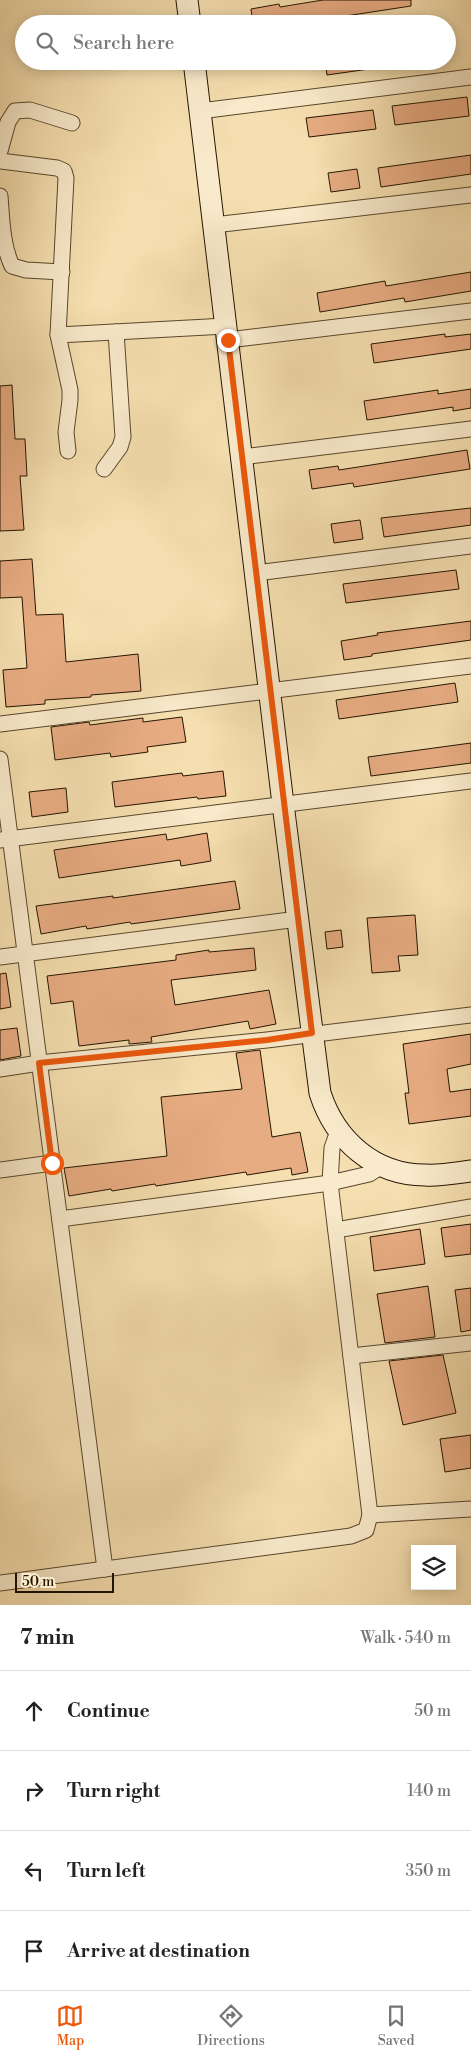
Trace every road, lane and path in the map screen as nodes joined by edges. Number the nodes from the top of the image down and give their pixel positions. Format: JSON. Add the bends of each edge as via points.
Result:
{"nodes":[{"id":1,"x":187,"y":0,"type":"edge"},
{"id":2,"x":189,"y":15,"type":"edge"},
{"id":3,"x":195,"y":70,"type":"edge"},
{"id":4,"x":471,"y":78,"type":"edge"},
{"id":5,"x":200,"y":111,"type":"junction"},
{"id":6,"x":72,"y":123,"type":"dead end"},
{"id":7,"x":0,"y":151,"type":"edge"},
{"id":8,"x":0,"y":161,"type":"edge"},
{"id":9,"x":471,"y":195,"type":"edge"},
{"id":10,"x":0,"y":196,"type":"edge"},
{"id":11,"x":214,"y":225,"type":"junction"},
{"id":12,"x":62,"y":272,"type":"junction"},
{"id":13,"x":471,"y":311,"type":"edge"},
{"id":14,"x":116,"y":332,"type":"junction"},
{"id":15,"x":227,"y":333,"type":"junction"},
{"id":16,"x":58,"y":335,"type":"junction"},
{"id":17,"x":471,"y":429,"type":"edge"},
{"id":18,"x":68,"y":451,"type":"dead end"},
{"id":19,"x":242,"y":456,"type":"junction"},
{"id":20,"x":104,"y":469,"type":"dead end"},
{"id":21,"x":471,"y":546,"type":"edge"},
{"id":22,"x":256,"y":573,"type":"junction"},
{"id":23,"x":471,"y":666,"type":"edge"},
{"id":24,"x":270,"y":690,"type":"junction"},
{"id":25,"x":0,"y":724,"type":"edge"},
{"id":26,"x":0,"y":758,"type":"edge"},
{"id":27,"x":471,"y":781,"type":"edge"},
{"id":28,"x":283,"y":804,"type":"junction"},
{"id":29,"x":5,"y":840,"type":"edge"},
{"id":30,"x":298,"y":919,"type":"junction"},
{"id":31,"x":25,"y":953,"type":"junction"},
{"id":32,"x":0,"y":957,"type":"edge"},
{"id":33,"x":471,"y":1015,"type":"edge"},
{"id":34,"x":312,"y":1033,"type":"junction"},
{"id":35,"x":39,"y":1063,"type":"junction"},
{"id":36,"x":0,"y":1069,"type":"edge"},
{"id":37,"x":338,"y":1131,"type":"junction"},
{"id":38,"x":52,"y":1163,"type":"junction"},
{"id":39,"x":382,"y":1166,"type":"junction"},
{"id":40,"x":0,"y":1170,"type":"edge"},
{"id":41,"x":471,"y":1171,"type":"edge"},
{"id":42,"x":330,"y":1183,"type":"junction"},
{"id":43,"x":471,"y":1207,"type":"edge"},
{"id":44,"x":60,"y":1219,"type":"junction"},
{"id":45,"x":336,"y":1230,"type":"junction"},
{"id":46,"x":471,"y":1343,"type":"edge"},
{"id":47,"x":351,"y":1356,"type":"junction"},
{"id":48,"x":471,"y":1509,"type":"edge"},
{"id":49,"x":370,"y":1515,"type":"junction"},
{"id":50,"x":105,"y":1569,"type":"junction"},
{"id":51,"x":0,"y":1583,"type":"edge"}],
"edges":[{"from":1,"to":2,"type":"main road"},
{"from":3,"to":5,"type":"main road"},
{"from":4,"to":5,"type":"street"},
{"from":5,"to":11,"type":"main road"},
{"from":6,"to":7,"type":"street","via":[[30,110],[15,111],[8,122]]},
{"from":8,"to":12,"type":"street","via":[[64,171]]},
{"from":9,"to":11,"type":"street"},
{"from":10,"to":12,"type":"street","via":[[3,236],[12,266]]},
{"from":11,"to":15,"type":"main road"},
{"from":12,"to":16,"type":"street"},
{"from":13,"to":15,"type":"street"},
{"from":14,"to":15,"type":"street"},
{"from":14,"to":16,"type":"street"},
{"from":14,"to":20,"type":"street","via":[[123,437],[120,447]]},
{"from":15,"to":19,"type":"main road"},
{"from":16,"to":18,"type":"street","via":[[70,390],[66,432]]},
{"from":17,"to":19,"type":"street"},
{"from":19,"to":22,"type":"main road"},
{"from":21,"to":22,"type":"street"},
{"from":22,"to":24,"type":"main road"},
{"from":23,"to":24,"type":"street"},
{"from":24,"to":25,"type":"street"},
{"from":24,"to":28,"type":"main road"},
{"from":26,"to":29,"type":"street"},
{"from":27,"to":28,"type":"street"},
{"from":28,"to":29,"type":"street"},
{"from":28,"to":30,"type":"main road"},
{"from":29,"to":31,"type":"street"},
{"from":30,"to":31,"type":"street"},
{"from":30,"to":34,"type":"main road"},
{"from":31,"to":32,"type":"street"},
{"from":31,"to":35,"type":"street"},
{"from":33,"to":34,"type":"street"},
{"from":34,"to":35,"type":"street"},
{"from":34,"to":37,"type":"main road","via":[[320,1093]]},
{"from":35,"to":36,"type":"street"},
{"from":35,"to":38,"type":"street"},
{"from":37,"to":39,"type":"main road","via":[[358,1151]]},
{"from":37,"to":42,"type":"street","via":[[332,1148]]},
{"from":38,"to":40,"type":"street"},
{"from":38,"to":44,"type":"street"},
{"from":39,"to":41,"type":"main road","via":[[425,1176]]},
{"from":39,"to":42,"type":"street","via":[[369,1174]]},
{"from":42,"to":44,"type":"street"},
{"from":42,"to":45,"type":"street"},
{"from":43,"to":45,"type":"street"},
{"from":44,"to":50,"type":"street"},
{"from":45,"to":47,"type":"street"},
{"from":46,"to":47,"type":"street"},
{"from":47,"to":49,"type":"street"},
{"from":48,"to":49,"type":"street"},
{"from":49,"to":50,"type":"street","via":[[366,1530],[351,1536]]},
{"from":50,"to":51,"type":"street"}]}
